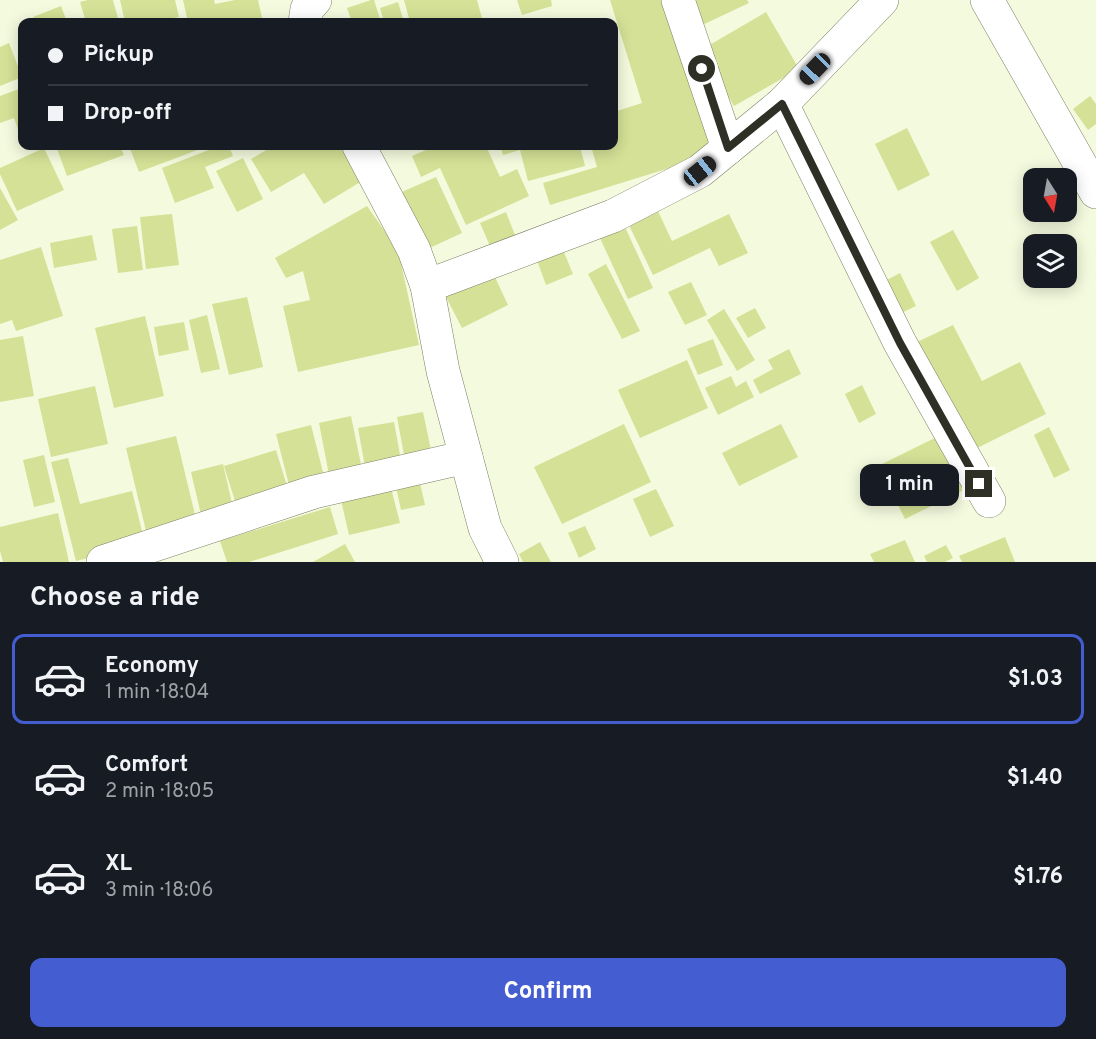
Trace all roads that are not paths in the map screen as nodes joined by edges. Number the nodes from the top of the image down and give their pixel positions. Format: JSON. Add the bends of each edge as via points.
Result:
{"nodes":[{"id":1,"x":315,"y":0,"type":"edge"},
{"id":2,"x":678,"y":0,"type":"edge"},
{"id":3,"x":882,"y":0,"type":"edge"},
{"id":4,"x":987,"y":0,"type":"edge"},
{"id":5,"x":306,"y":18,"type":"edge"},
{"id":6,"x":782,"y":104,"type":"junction"},
{"id":7,"x":728,"y":148,"type":"junction"},
{"id":8,"x":361,"y":150,"type":"edge"},
{"id":9,"x":1096,"y":192,"type":"edge"},
{"id":10,"x":427,"y":286,"type":"junction"},
{"id":11,"x":466,"y":457,"type":"junction"},
{"id":12,"x":989,"y":501,"type":"dead end"},
{"id":13,"x":103,"y":562,"type":"edge"},
{"id":14,"x":502,"y":562,"type":"edge"}],
"edges":[{"from":1,"to":5,"type":"street"},
{"from":2,"to":7,"type":"street"},
{"from":3,"to":6,"type":"street"},
{"from":4,"to":9,"type":"street"},
{"from":6,"to":7,"type":"street"},
{"from":6,"to":12,"type":"street","via":[[900,343]]},
{"from":7,"to":10,"type":"street","via":[[700,171],[613,216]]},
{"from":8,"to":10,"type":"street","via":[[414,250]]},
{"from":10,"to":11,"type":"street","via":[[443,371]]},
{"from":11,"to":13,"type":"street","via":[[314,492]]},
{"from":11,"to":14,"type":"street","via":[[485,528]]}]}
